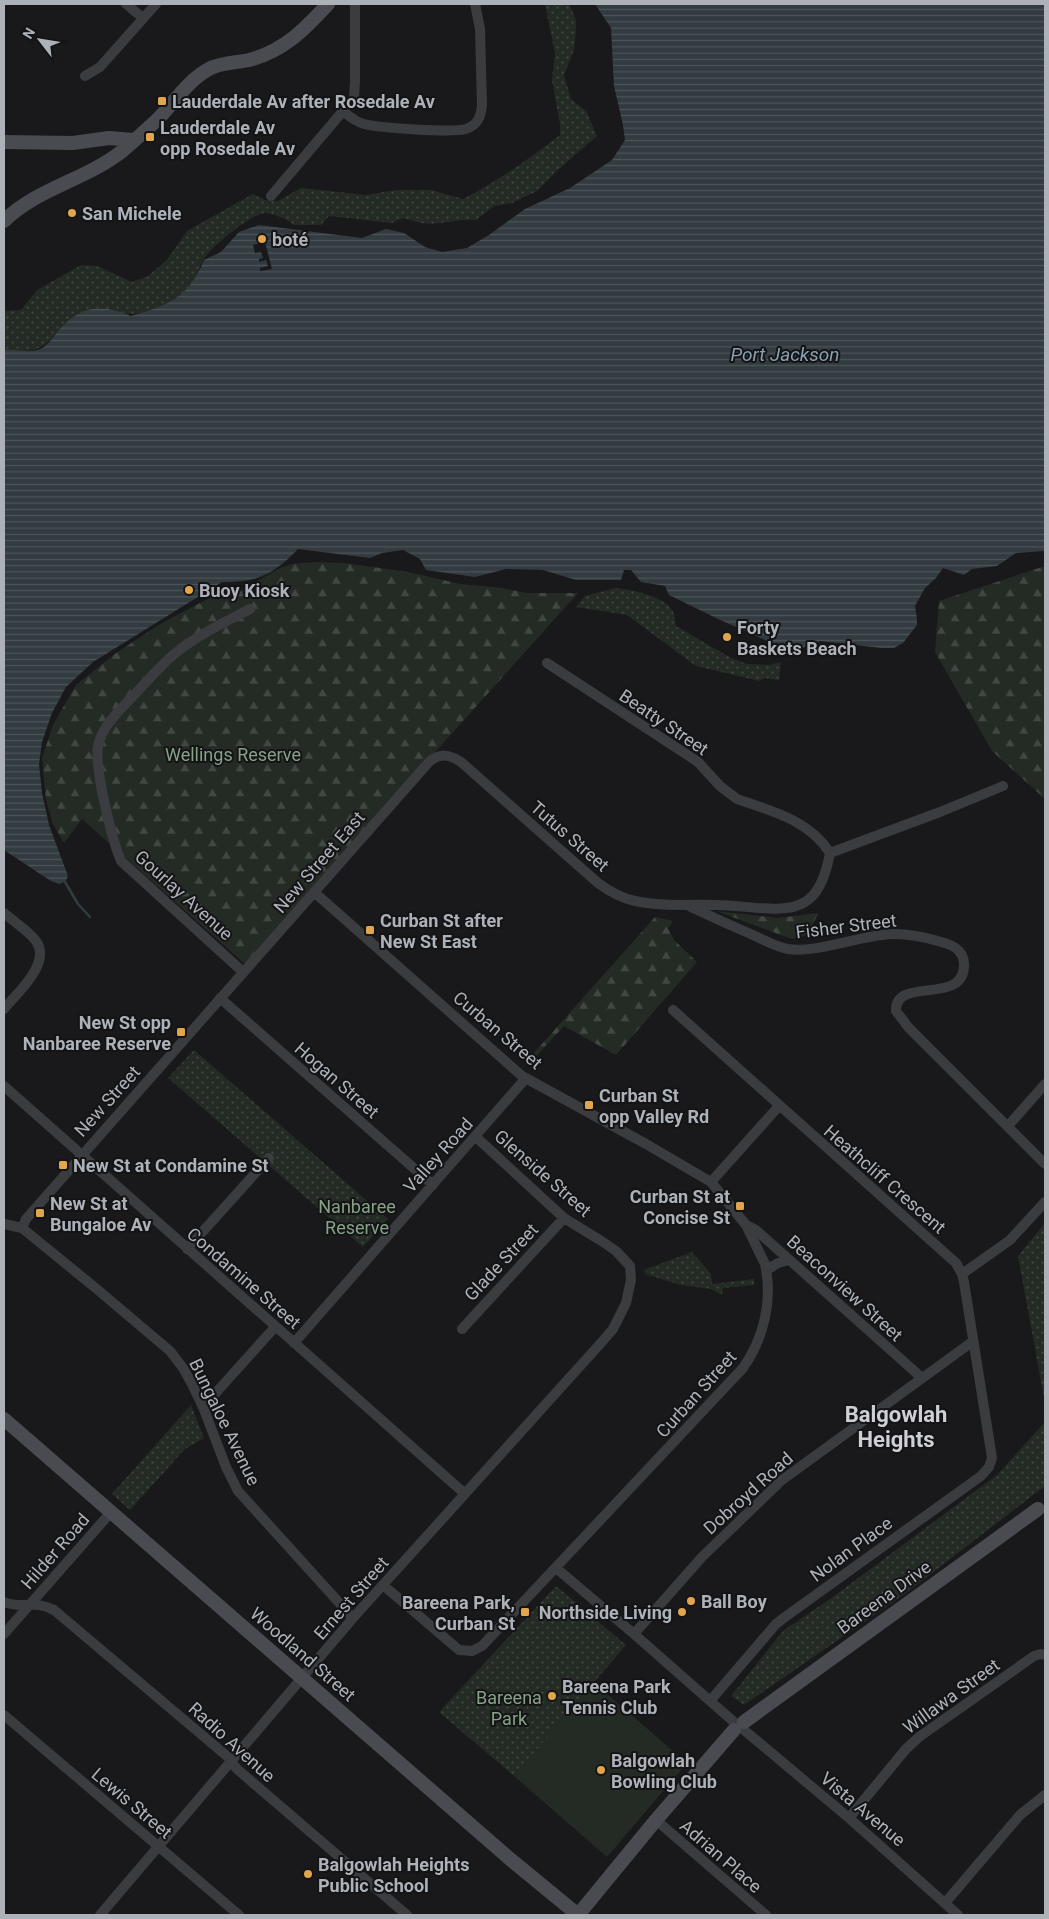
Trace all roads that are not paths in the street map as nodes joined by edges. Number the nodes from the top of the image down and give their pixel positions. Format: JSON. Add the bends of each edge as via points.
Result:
{"nodes":[{"id":1,"x":126,"y":4,"type":"edge"},
{"id":2,"x":156,"y":4,"type":"edge"},
{"id":3,"x":328,"y":4,"type":"edge"},
{"id":4,"x":355,"y":4,"type":"edge"},
{"id":5,"x":475,"y":4,"type":"edge"},
{"id":6,"x":143,"y":18,"type":"junction"},
{"id":7,"x":85,"y":76,"type":"dead end"},
{"id":8,"x":344,"y":112,"type":"junction"},
{"id":9,"x":133,"y":140,"type":"junction"},
{"id":10,"x":4,"y":142,"type":"edge"},
{"id":11,"x":271,"y":196,"type":"dead end"},
{"id":12,"x":4,"y":221,"type":"edge"},
{"id":13,"x":250,"y":609,"type":"dead end"},
{"id":14,"x":547,"y":663,"type":"dead end"},
{"id":15,"x":446,"y":755,"type":"joint"},
{"id":16,"x":1004,"y":786,"type":"dead end"},
{"id":17,"x":830,"y":853,"type":"junction"},
{"id":18,"x":314,"y":892,"type":"junction"},
{"id":19,"x":688,"y":906,"type":"junction"},
{"id":20,"x":4,"y":914,"type":"edge"},
{"id":21,"x":243,"y":972,"type":"junction"},
{"id":22,"x":220,"y":998,"type":"junction"},
{"id":23,"x":4,"y":1009,"type":"edge"},
{"id":24,"x":673,"y":1010,"type":"dead end"},
{"id":25,"x":526,"y":1078,"type":"junction"},
{"id":26,"x":1045,"y":1084,"type":"edge"},
{"id":27,"x":4,"y":1086,"type":"edge"},
{"id":28,"x":779,"y":1106,"type":"junction"},
{"id":29,"x":1008,"y":1126,"type":"junction"},
{"id":30,"x":476,"y":1137,"type":"junction"},
{"id":31,"x":81,"y":1155,"type":"junction"},
{"id":32,"x":269,"y":1158,"type":"dead end"},
{"id":33,"x":1045,"y":1164,"type":"edge"},
{"id":34,"x":711,"y":1182,"type":"junction"},
{"id":35,"x":433,"y":1185,"type":"junction"},
{"id":36,"x":1045,"y":1202,"type":"edge"},
{"id":37,"x":564,"y":1218,"type":"junction"},
{"id":38,"x":4,"y":1224,"type":"edge"},
{"id":39,"x":746,"y":1225,"type":"junction"},
{"id":40,"x":22,"y":1228,"type":"junction"},
{"id":41,"x":187,"y":1249,"type":"junction"},
{"id":42,"x":789,"y":1260,"type":"junction"},
{"id":43,"x":767,"y":1270,"type":"junction"},
{"id":44,"x":962,"y":1274,"type":"junction"},
{"id":45,"x":626,"y":1303,"type":"joint"},
{"id":46,"x":274,"y":1327,"type":"junction"},
{"id":47,"x":462,"y":1329,"type":"dead end"},
{"id":48,"x":972,"y":1342,"type":"junction"},
{"id":49,"x":294,"y":1343,"type":"junction"},
{"id":50,"x":922,"y":1378,"type":"junction"},
{"id":51,"x":203,"y":1407,"type":"junction"},
{"id":52,"x":4,"y":1419,"type":"edge"},
{"id":53,"x":988,"y":1422,"type":"joint"},
{"id":54,"x":464,"y":1493,"type":"junction"},
{"id":55,"x":1043,"y":1507,"type":"edge"},
{"id":56,"x":112,"y":1512,"type":"junction"},
{"id":57,"x":556,"y":1568,"type":"junction"},
{"id":58,"x":383,"y":1585,"type":"junction"},
{"id":59,"x":4,"y":1602,"type":"edge"},
{"id":60,"x":30,"y":1604,"type":"junction"},
{"id":61,"x":353,"y":1618,"type":"junction"},
{"id":62,"x":4,"y":1634,"type":"edge"},
{"id":63,"x":634,"y":1634,"type":"junction"},
{"id":64,"x":1043,"y":1654,"type":"edge"},
{"id":65,"x":302,"y":1679,"type":"junction"},
{"id":66,"x":710,"y":1701,"type":"junction"},
{"id":67,"x":4,"y":1715,"type":"edge"},
{"id":68,"x":739,"y":1726,"type":"junction"},
{"id":69,"x":231,"y":1761,"type":"junction"},
{"id":70,"x":1045,"y":1795,"type":"edge"},
{"id":71,"x":849,"y":1818,"type":"junction"},
{"id":72,"x":656,"y":1820,"type":"junction"},
{"id":73,"x":158,"y":1847,"type":"junction"},
{"id":74,"x":945,"y":1903,"type":"junction"},
{"id":75,"x":100,"y":1915,"type":"edge"},
{"id":76,"x":239,"y":1915,"type":"edge"},
{"id":77,"x":407,"y":1915,"type":"edge"},
{"id":78,"x":578,"y":1915,"type":"edge"},
{"id":79,"x":766,"y":1915,"type":"edge"},
{"id":80,"x":958,"y":1915,"type":"edge"}],
"edges":[{"from":1,"to":6,"type":"street"},
{"from":2,"to":6,"type":"street"},
{"from":3,"to":9,"type":"street","via":[[302,33],[280,48],[208,70]]},
{"from":4,"to":8,"type":"street","via":[[356,80],[354,98]]},
{"from":5,"to":8,"type":"street","via":[[480,28],[482,105],[476,123],[466,129],[449,130],[380,126],[363,124]]},
{"from":6,"to":7,"type":"street","via":[[100,68]]},
{"from":8,"to":11,"type":"street"},
{"from":9,"to":10,"type":"street"},
{"from":9,"to":12,"type":"street","via":[[108,160],[22,207]]},
{"from":13,"to":21,"type":"street","name":"Gourlay Avenue","via":[[177,652],[115,715],[105,728],[98,746],[100,782],[121,861]]},
{"from":14,"to":17,"type":"street","name":"Beatty Street","via":[[698,762],[729,794],[806,827]]},
{"from":15,"to":18,"type":"street","name":"New Street East","via":[[437,756],[429,762]]},
{"from":15,"to":19,"type":"street","name":"Tutus Street","via":[[460,762],[607,890],[634,901]]},
{"from":16,"to":17,"type":"street"},
{"from":17,"to":19,"type":"street","via":[[814,894],[795,907]]},
{"from":18,"to":21,"type":"street","name":"New Street East"},
{"from":18,"to":25,"type":"street","name":"Curban Street"},
{"from":19,"to":29,"type":"street","name":"Fisher Street","via":[[786,948],[810,948],[896,934],[933,939],[956,948],[964,961],[958,981],[945,988],[903,996],[897,1001],[896,1011]]},
{"from":20,"to":23,"type":"street","via":[[37,941],[41,955],[37,970]]},
{"from":21,"to":22,"type":"street","name":"New Street East"},
{"from":22,"to":31,"type":"street","name":"New Street"},
{"from":22,"to":35,"type":"street","name":"Hogan Street"},
{"from":24,"to":28,"type":"street","name":"Heathcliff Crescent"},
{"from":25,"to":30,"type":"street","name":"Valley Road"},
{"from":25,"to":34,"type":"street","name":"Curban Street"},
{"from":26,"to":29,"type":"street"},
{"from":27,"to":31,"type":"street","name":"Condamine Street"},
{"from":28,"to":34,"type":"street"},
{"from":28,"to":44,"type":"street","name":"Heathcliff Crescent","via":[[951,1258]]},
{"from":29,"to":33,"type":"street","name":"Fisher Street"},
{"from":30,"to":35,"type":"street","name":"Valley Road"},
{"from":30,"to":37,"type":"street","name":"Glenside Street"},
{"from":31,"to":40,"type":"street","name":"New Street","via":[[26,1219]]},
{"from":31,"to":41,"type":"street","name":"Condamine Street"},
{"from":32,"to":41,"type":"street"},
{"from":34,"to":39,"type":"street","name":"Curban Street"},
{"from":35,"to":49,"type":"street","name":"Valley Road"},
{"from":36,"to":44,"type":"street","via":[[1010,1240]]},
{"from":37,"to":45,"type":"street","name":"Glenside Street","via":[[616,1251],[630,1266]]},
{"from":37,"to":47,"type":"street","name":"Glade Street"},
{"from":38,"to":40,"type":"street","name":"Bungaloe Avenue"},
{"from":39,"to":42,"type":"street","name":"Beaconview Street"},
{"from":39,"to":43,"type":"street","name":"Curban Street"},
{"from":40,"to":51,"type":"street","name":"Bungaloe Avenue","via":[[170,1351],[183,1368]]},
{"from":41,"to":46,"type":"street","name":"Condamine Street"},
{"from":42,"to":43,"type":"street"},
{"from":42,"to":50,"type":"street","name":"Beaconview Street"},
{"from":43,"to":57,"type":"street","name":"Curban Street","via":[[765,1322],[760,1340],[743,1368]]},
{"from":44,"to":48,"type":"street","name":"Heathcliff Crescent"},
{"from":45,"to":54,"type":"street","name":"Ernest Street","via":[[613,1329]]},
{"from":46,"to":49,"type":"street","name":"Condamine Street"},
{"from":46,"to":51,"type":"street"},
{"from":48,"to":50,"type":"street","name":"Dobroyd Road"},
{"from":48,"to":53,"type":"street","name":"Heathcliff Crescent"},
{"from":49,"to":54,"type":"street","name":"Condamine Street"},
{"from":50,"to":63,"type":"street","name":"Dobroyd Road","via":[[782,1480],[702,1557]]},
{"from":51,"to":61,"type":"street","name":"Bungaloe Avenue","via":[[238,1491]]},
{"from":52,"to":56,"type":"street","name":"Woodland Street"},
{"from":53,"to":66,"type":"street","name":"Nolan Place","via":[[992,1458],[984,1474],[776,1624]]},
{"from":54,"to":58,"type":"street","name":"Ernest Street"},
{"from":55,"to":68,"type":"street","name":"Bareena Drive"},
{"from":56,"to":60,"type":"street","name":"Hilder Road"},
{"from":56,"to":65,"type":"street","name":"Woodland Street"},
{"from":57,"to":58,"type":"street","name":"Curban Street","via":[[486,1642],[472,1652],[454,1646]]},
{"from":57,"to":63,"type":"street","name":"Vista Avenue"},
{"from":58,"to":61,"type":"street","name":"Ernest Street"},
{"from":59,"to":60,"type":"street","name":"Radio Avenue"},
{"from":60,"to":62,"type":"street","name":"Hilder Road"},
{"from":60,"to":69,"type":"street","name":"Radio Avenue","via":[[54,1610]]},
{"from":61,"to":65,"type":"street","name":"Ernest Street"},
{"from":63,"to":66,"type":"street","name":"Vista Avenue"},
{"from":64,"to":71,"type":"street","name":"Willawa Street","via":[[1034,1656],[919,1737]]},
{"from":65,"to":69,"type":"street","name":"Ernest Street"},
{"from":65,"to":78,"type":"street","name":"Woodland Street"},
{"from":66,"to":68,"type":"street","name":"Vista Avenue"},
{"from":67,"to":73,"type":"street","name":"Lewis Street"},
{"from":68,"to":71,"type":"street","name":"Vista Avenue"},
{"from":68,"to":72,"type":"street","name":"Bareena Drive"},
{"from":69,"to":73,"type":"street","name":"Ernest Street"},
{"from":69,"to":77,"type":"street","name":"Radio Avenue"},
{"from":70,"to":74,"type":"street","via":[[1020,1815]]},
{"from":71,"to":74,"type":"street","name":"Vista Avenue"},
{"from":72,"to":78,"type":"street","name":"Bareena Drive"},
{"from":72,"to":79,"type":"street","name":"Adrian Place"},
{"from":73,"to":75,"type":"street","name":"Ernest Street"},
{"from":73,"to":76,"type":"street","name":"Lewis Street"},
{"from":74,"to":80,"type":"street","name":"Vista Avenue"}]}
